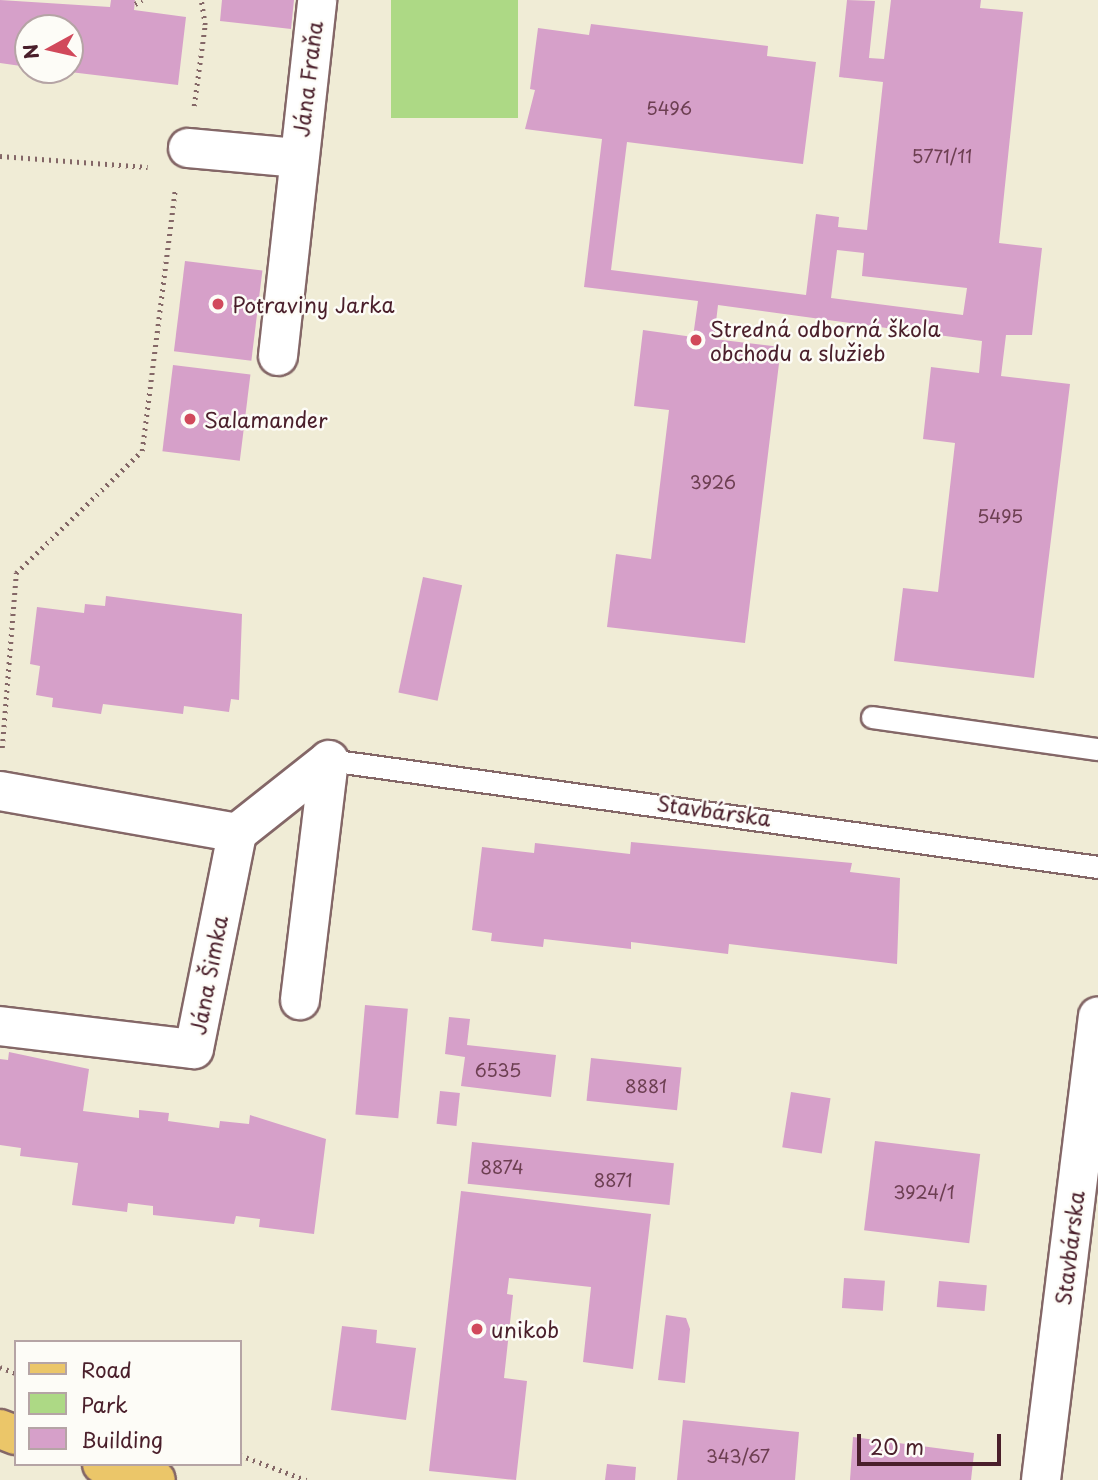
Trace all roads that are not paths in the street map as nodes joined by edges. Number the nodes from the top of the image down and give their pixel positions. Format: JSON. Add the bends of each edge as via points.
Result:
{"nodes":[{"id":1,"x":317,"y":0,"type":"edge"},
{"id":2,"x":183,"y":158,"type":"road end"},
{"id":3,"x":297,"y":158,"type":"junction"},
{"id":4,"x":278,"y":356,"type":"dead end"},
{"id":5,"x":872,"y":717,"type":"dead end"},
{"id":6,"x":1098,"y":749,"type":"edge"},
{"id":7,"x":329,"y":760,"type":"junction"},
{"id":8,"x":1,"y":777,"type":"edge"},
{"id":9,"x":237,"y":833,"type":"junction"},
{"id":10,"x":1098,"y":867,"type":"edge"},
{"id":11,"x":300,"y":1000,"type":"dead end"},
{"id":12,"x":1098,"y":1016,"type":"edge"},
{"id":13,"x":0,"y":1026,"type":"edge"},
{"id":14,"x":109,"y":1466,"type":"edge"},
{"id":15,"x":156,"y":1480,"type":"edge"},
{"id":16,"x":1041,"y":1480,"type":"edge"}],
"edges":[{"from":1,"to":3,"type":"street","name":"Jána Fraňa"},
{"from":2,"to":3,"type":"street","name":"Jána Fraňa"},
{"from":3,"to":4,"type":"street","name":"Jána Fraňa"},
{"from":5,"to":6,"type":"lane"},
{"from":7,"to":9,"type":"street"},
{"from":7,"to":10,"type":"lane","name":"Stavbárska"},
{"from":7,"to":11,"type":"street"},
{"from":8,"to":9,"type":"street"},
{"from":9,"to":13,"type":"street","name":"Jána Šimka","via":[[194,1049]]},
{"from":12,"to":16,"type":"street","name":"Stavbárska"},
{"from":14,"to":15,"type":"main road"}]}
